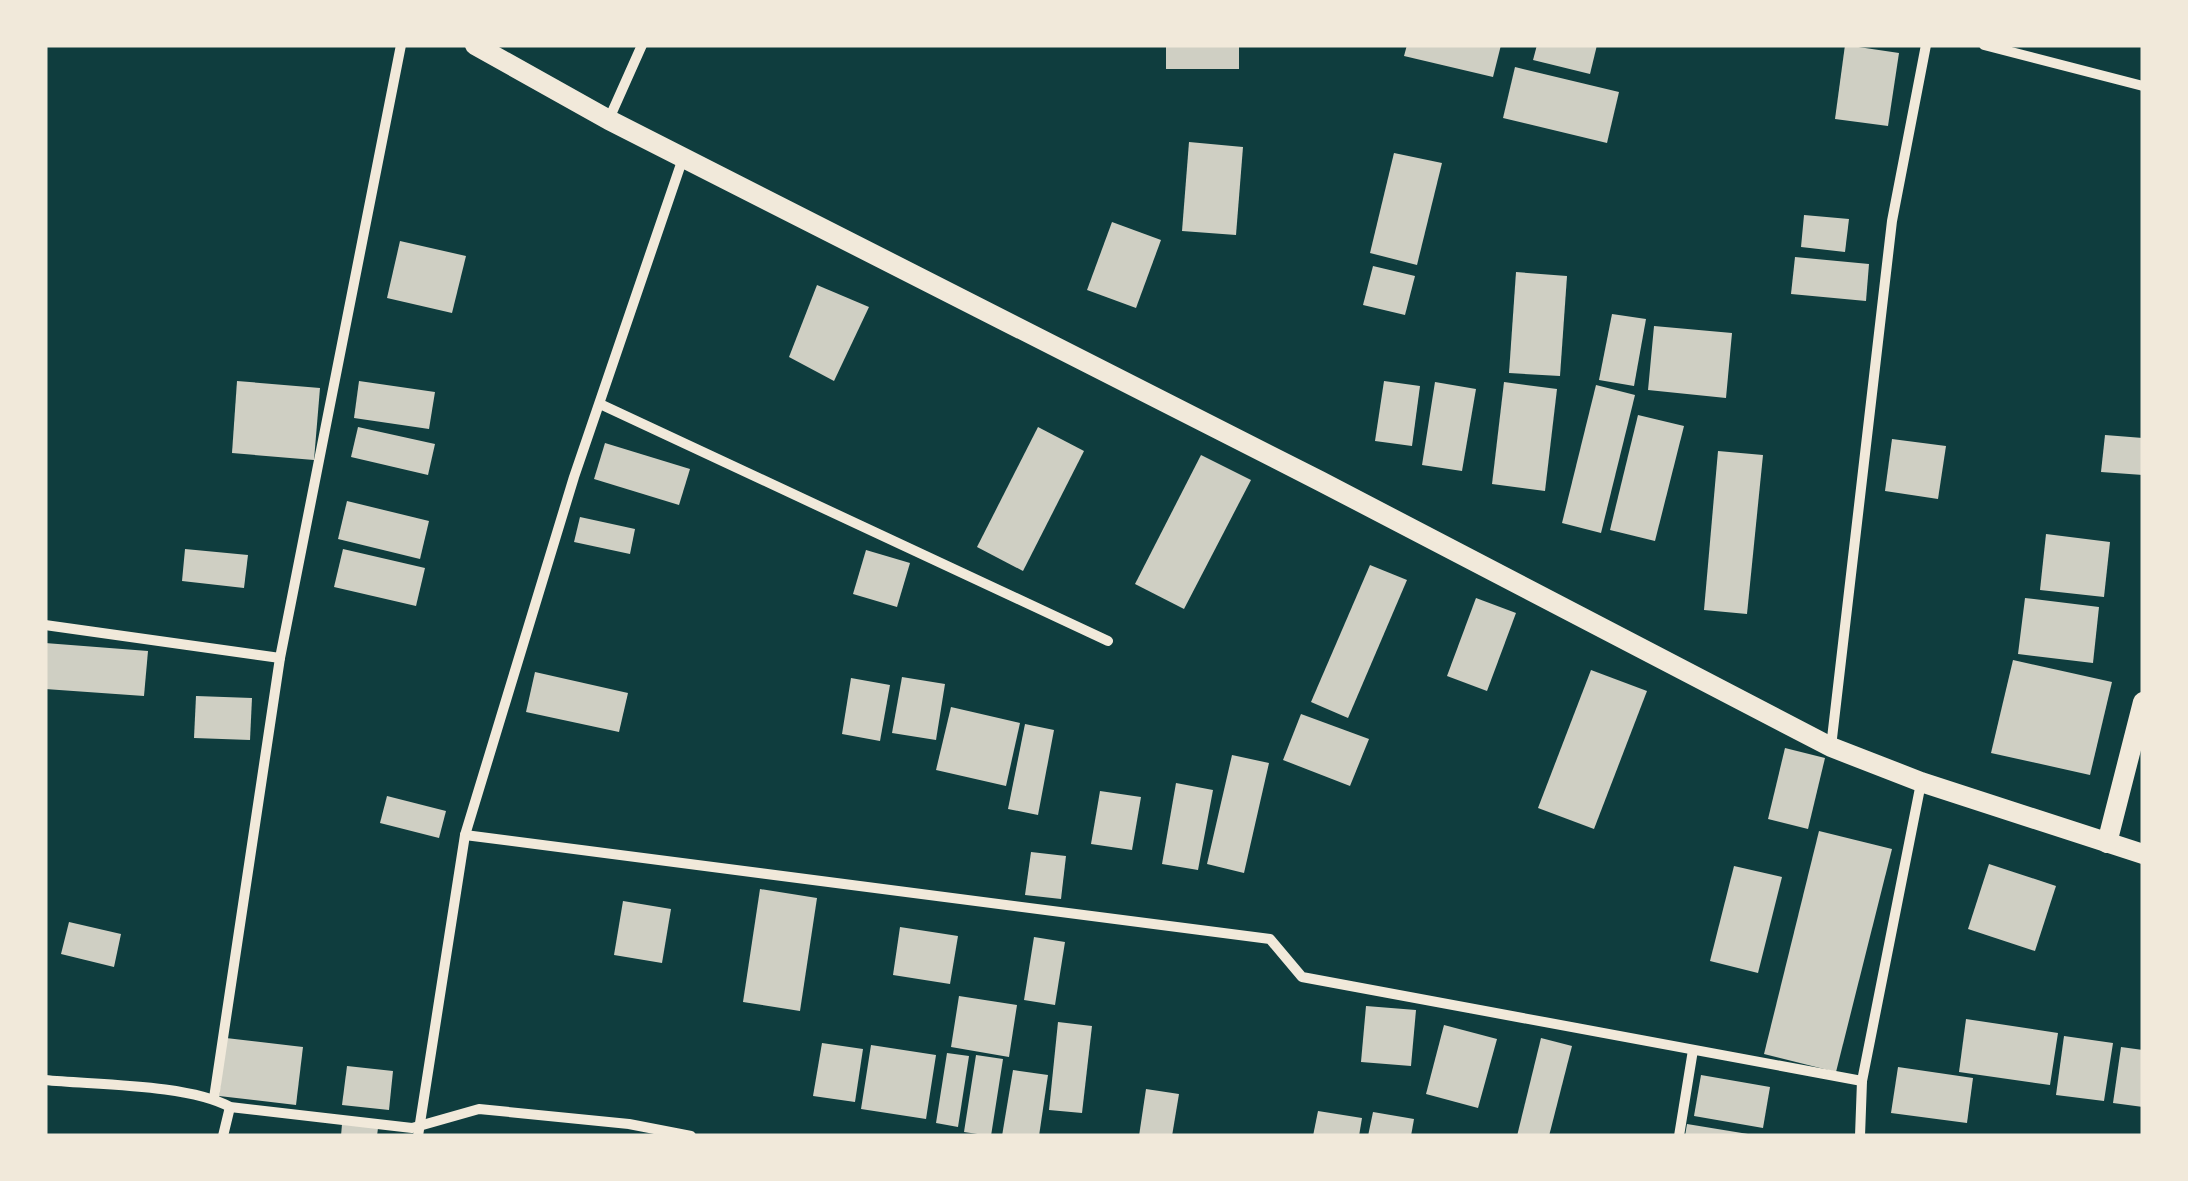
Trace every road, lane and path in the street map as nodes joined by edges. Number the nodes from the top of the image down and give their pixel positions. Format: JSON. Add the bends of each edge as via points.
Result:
{"nodes":[{"id":1,"x":401,"y":45,"type":"edge"},
{"id":2,"x":475,"y":45,"type":"edge"},
{"id":3,"x":642,"y":45,"type":"edge"},
{"id":4,"x":1926,"y":45,"type":"edge"},
{"id":5,"x":1984,"y":45,"type":"edge"},
{"id":6,"x":2143,"y":86,"type":"edge"},
{"id":7,"x":609,"y":120,"type":"junction"},
{"id":8,"x":683,"y":157,"type":"junction"},
{"id":9,"x":600,"y":404,"type":"junction"},
{"id":10,"x":45,"y":625,"type":"edge"},
{"id":11,"x":1108,"y":642,"type":"dead end"},
{"id":12,"x":280,"y":658,"type":"junction"},
{"id":13,"x":2143,"y":702,"type":"edge"},
{"id":14,"x":1831,"y":747,"type":"junction"},
{"id":15,"x":1921,"y":782,"type":"junction"},
{"id":16,"x":466,"y":834,"type":"junction"},
{"id":17,"x":2107,"y":843,"type":"junction"},
{"id":18,"x":2143,"y":854,"type":"edge"},
{"id":19,"x":1693,"y":1050,"type":"junction"},
{"id":20,"x":45,"y":1080,"type":"edge"},
{"id":21,"x":1862,"y":1081,"type":"junction"},
{"id":22,"x":214,"y":1098,"type":"junction"},
{"id":23,"x":230,"y":1107,"type":"junction"},
{"id":24,"x":629,"y":1130,"type":"edge"},
{"id":25,"x":418,"y":1132,"type":"edge"},
{"id":26,"x":223,"y":1136,"type":"edge"},
{"id":27,"x":690,"y":1136,"type":"edge"},
{"id":28,"x":1680,"y":1136,"type":"edge"},
{"id":29,"x":1860,"y":1136,"type":"edge"}],
"edges":[{"from":1,"to":12,"type":"street"},
{"from":2,"to":7,"type":"main road"},
{"from":3,"to":7,"type":"street"},
{"from":4,"to":14,"type":"street","via":[[1892,221]]},
{"from":5,"to":6,"type":"street"},
{"from":7,"to":8,"type":"main road"},
{"from":8,"to":9,"type":"street"},
{"from":8,"to":14,"type":"main road"},
{"from":9,"to":11,"type":"street"},
{"from":9,"to":16,"type":"street"},
{"from":10,"to":12,"type":"street"},
{"from":12,"to":22,"type":"street"},
{"from":13,"to":17,"type":"main road"},
{"from":14,"to":15,"type":"main road"},
{"from":15,"to":17,"type":"main road"},
{"from":15,"to":21,"type":"street"},
{"from":16,"to":19,"type":"street","via":[[1270,939],[1302,977]]},
{"from":16,"to":25,"type":"street"},
{"from":17,"to":18,"type":"main road"},
{"from":19,"to":21,"type":"street"},
{"from":19,"to":28,"type":"street"},
{"from":20,"to":22,"type":"street"},
{"from":21,"to":29,"type":"street"},
{"from":22,"to":23,"type":"street"},
{"from":23,"to":25,"type":"street"},
{"from":23,"to":26,"type":"street"},
{"from":24,"to":25,"type":"street","via":[[478,1110]]},
{"from":24,"to":27,"type":"street"}]}
